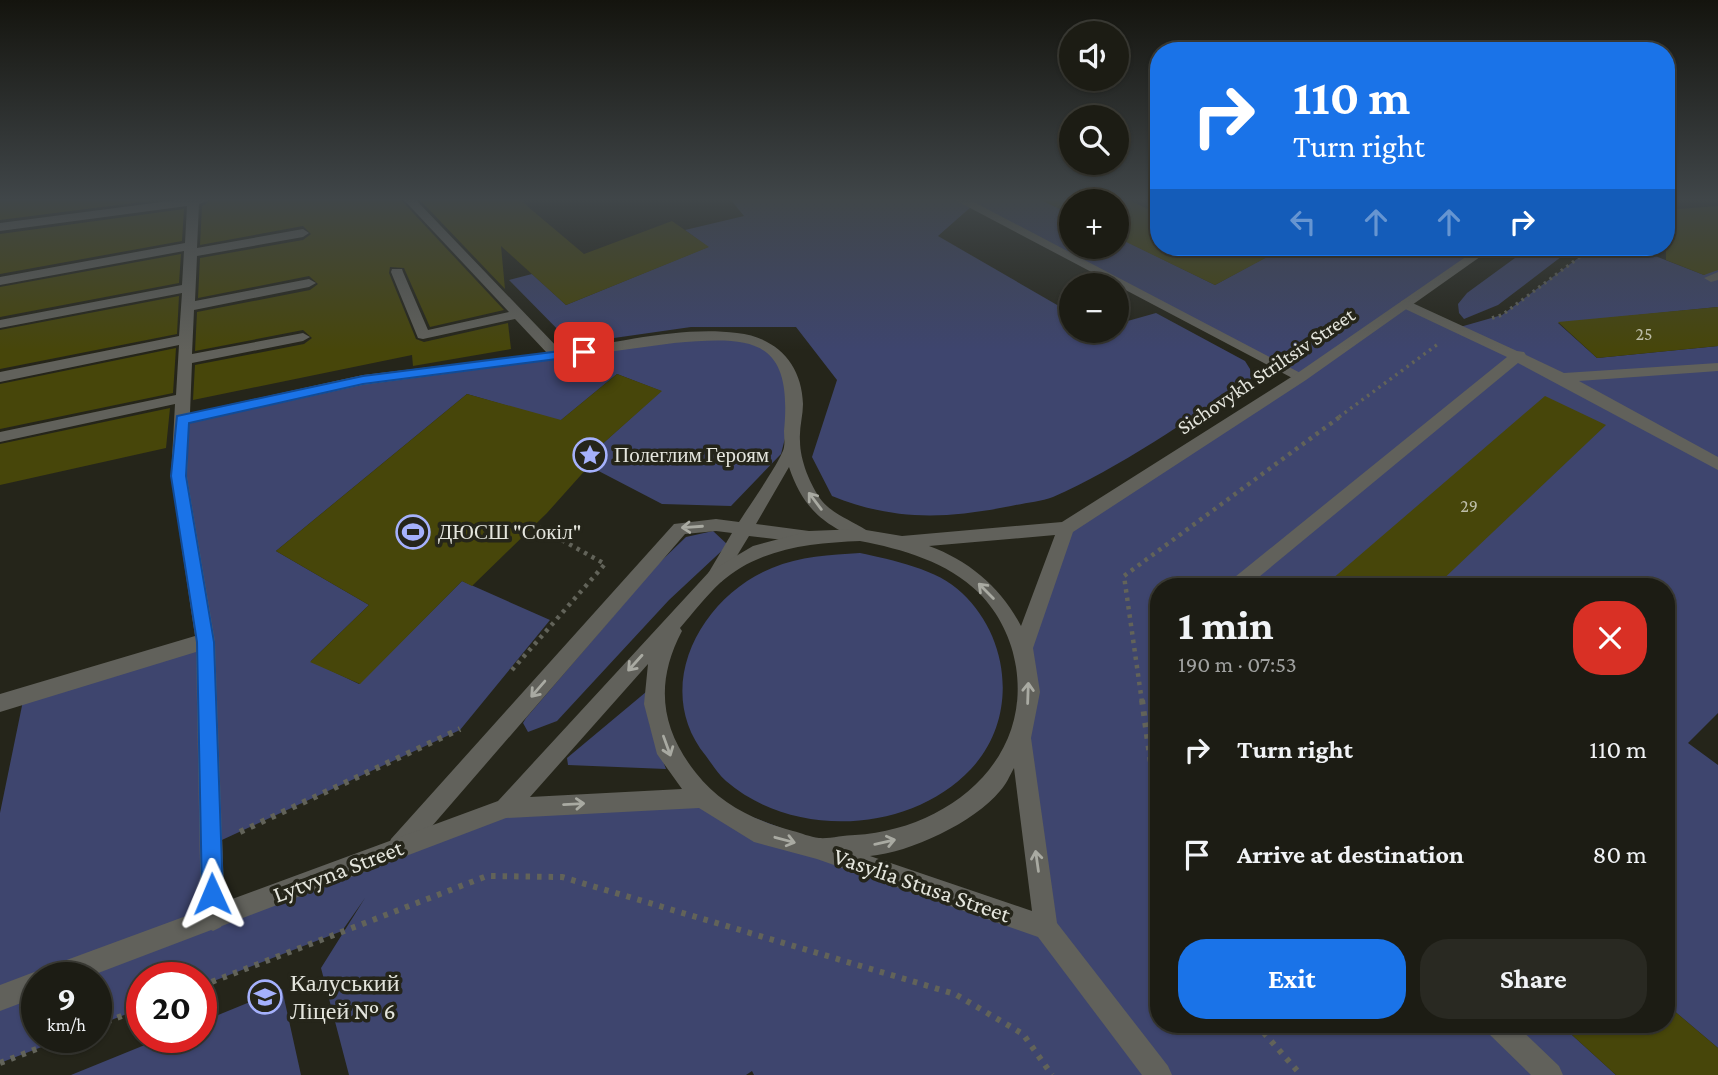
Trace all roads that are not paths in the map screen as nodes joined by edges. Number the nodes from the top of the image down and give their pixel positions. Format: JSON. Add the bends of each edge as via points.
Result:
{"nodes":[{"id":1,"x":190,"y":250,"type":"edge"},
{"id":2,"x":191,"y":250,"type":"edge"},
{"id":3,"x":458,"y":250,"type":"edge"},
{"id":4,"x":1057,"y":250,"type":"edge"},
{"id":5,"x":1475,"y":256,"type":"edge"},
{"id":6,"x":397,"y":272,"type":"dead end"},
{"id":7,"x":0,"y":281,"type":"edge"},
{"id":8,"x":309,"y":283,"type":"dead end"},
{"id":9,"x":188,"y":298,"type":"junction"},
{"id":10,"x":1406,"y":304,"type":"junction"},
{"id":11,"x":518,"y":314,"type":"junction"},
{"id":12,"x":0,"y":324,"type":"edge"},
{"id":13,"x":303,"y":337,"type":"dead end"},
{"id":14,"x":186,"y":339,"type":"junction"},
{"id":15,"x":1518,"y":355,"type":"junction"},
{"id":16,"x":558,"y":356,"type":"junction"},
{"id":17,"x":185,"y":360,"type":"junction"},
{"id":18,"x":1718,"y":367,"type":"edge"},
{"id":19,"x":0,"y":377,"type":"edge"},
{"id":20,"x":1301,"y":377,"type":"junction"},
{"id":21,"x":1562,"y":377,"type":"junction"},
{"id":22,"x":183,"y":398,"type":"junction"},
{"id":23,"x":182,"y":419,"type":"junction"},
{"id":24,"x":0,"y":437,"type":"edge"},
{"id":25,"x":792,"y":449,"type":"junction"},
{"id":26,"x":1718,"y":464,"type":"edge"},
{"id":27,"x":743,"y":528,"type":"junction"},
{"id":28,"x":1066,"y":528,"type":"junction"},
{"id":29,"x":860,"y":535,"type":"junction"},
{"id":30,"x":809,"y":537,"type":"junction"},
{"id":31,"x":901,"y":542,"type":"junction"},
{"id":32,"x":715,"y":577,"type":"junction"},
{"id":33,"x":1246,"y":578,"type":"edge"},
{"id":34,"x":681,"y":612,"type":"junction"},
{"id":35,"x":205,"y":642,"type":"junction"},
{"id":36,"x":1023,"y":648,"type":"junction"},
{"id":37,"x":0,"y":703,"type":"edge"},
{"id":38,"x":1021,"y":738,"type":"junction"},
{"id":39,"x":702,"y":799,"type":"junction"},
{"id":40,"x":506,"y":808,"type":"junction"},
{"id":41,"x":398,"y":847,"type":"junction"},
{"id":42,"x":817,"y":848,"type":"junction"},
{"id":43,"x":213,"y":919,"type":"junction"},
{"id":44,"x":1046,"y":928,"type":"junction"},
{"id":45,"x":96,"y":962,"type":"edge"},
{"id":46,"x":21,"y":990,"type":"edge"},
{"id":47,"x":0,"y":998,"type":"edge"},
{"id":48,"x":1506,"y":1033,"type":"edge"},
{"id":49,"x":1159,"y":1075,"type":"edge"},
{"id":50,"x":1550,"y":1075,"type":"edge"}],
"edges":[{"from":1,"to":7,"type":"street"},
{"from":2,"to":9,"type":"street"},
{"from":3,"to":11,"type":"street"},
{"from":4,"to":20,"type":"street"},
{"from":5,"to":10,"type":"street","name":"Sichovykh Striltsiv Street"},
{"from":6,"to":11,"type":"street","via":[[423,335]]},
{"from":8,"to":9,"type":"street"},
{"from":9,"to":12,"type":"street"},
{"from":9,"to":14,"type":"street"},
{"from":10,"to":15,"type":"street"},
{"from":10,"to":20,"type":"street","name":"Sichovykh Striltsiv Street"},
{"from":11,"to":16,"type":"street"},
{"from":13,"to":17,"type":"street"},
{"from":14,"to":17,"type":"street"},
{"from":14,"to":19,"type":"street"},
{"from":15,"to":21,"type":"street"},
{"from":15,"to":33,"type":"street"},
{"from":16,"to":23,"type":"street","via":[[363,380]]},
{"from":16,"to":25,"type":"street","via":[[692,338],[756,341],[776,351],[789,368],[795,402]]},
{"from":17,"to":22,"type":"street"},
{"from":18,"to":21,"type":"street"},
{"from":20,"to":28,"type":"street","name":"Sichovykh Striltsiv Street"},
{"from":21,"to":26,"type":"street"},
{"from":22,"to":23,"type":"street"},
{"from":22,"to":24,"type":"street"},
{"from":23,"to":35,"type":"street","via":[[179,476]]},
{"from":25,"to":27,"type":"street"},
{"from":29,"to":25,"type":"street","one_way":true,"via":[[817,507]]},
{"from":27,"to":30,"type":"street"},
{"from":27,"to":32,"type":"street"},
{"from":27,"to":41,"type":"street","one_way":true,"via":[[680,528]]},
{"from":28,"to":31,"type":"street","name":"Sichovykh Striltsiv Street"},
{"from":28,"to":36,"type":"street"},
{"from":29,"to":30,"type":"street","name":"Lytvyna Street"},
{"from":29,"to":31,"type":"street"},
{"from":30,"to":32,"type":"street","name":"Lytvyna Street","via":[[759,551]]},
{"from":36,"to":31,"type":"street","one_way":true,"via":[[1003,609],[985,587],[938,555]]},
{"from":32,"to":34,"type":"street","name":"Lytvyna Street"},
{"from":34,"to":39,"type":"street","name":"Lytvyna Street","one_way":true,"via":[[659,656],[654,704],[668,754]]},
{"from":34,"to":40,"type":"street","name":"Lytvyna Street","one_way":true},
{"from":35,"to":37,"type":"street"},
{"from":35,"to":43,"type":"street"},
{"from":38,"to":36,"type":"street","one_way":true,"via":[[1030,692]]},
{"from":42,"to":38,"type":"street","name":"Vasylia Stusa Street","one_way":true,"via":[[884,844],[945,822],[992,785]]},
{"from":44,"to":38,"type":"street","name":"Vasylia Stusa Street","one_way":true},
{"from":40,"to":39,"type":"street","name":"Lytvyna Street","one_way":true},
{"from":39,"to":42,"type":"street","name":"Lytvyna Street","one_way":true,"via":[[754,831]]},
{"from":40,"to":41,"type":"street","name":"Lytvyna Street"},
{"from":41,"to":43,"type":"street","name":"Lytvyna Street"},
{"from":42,"to":44,"type":"street","name":"Vasylia Stusa Street"},
{"from":43,"to":45,"type":"street","name":"Lytvyna Street"},
{"from":44,"to":49,"type":"street"},
{"from":46,"to":47,"type":"street"},
{"from":48,"to":50,"type":"street"}]}
